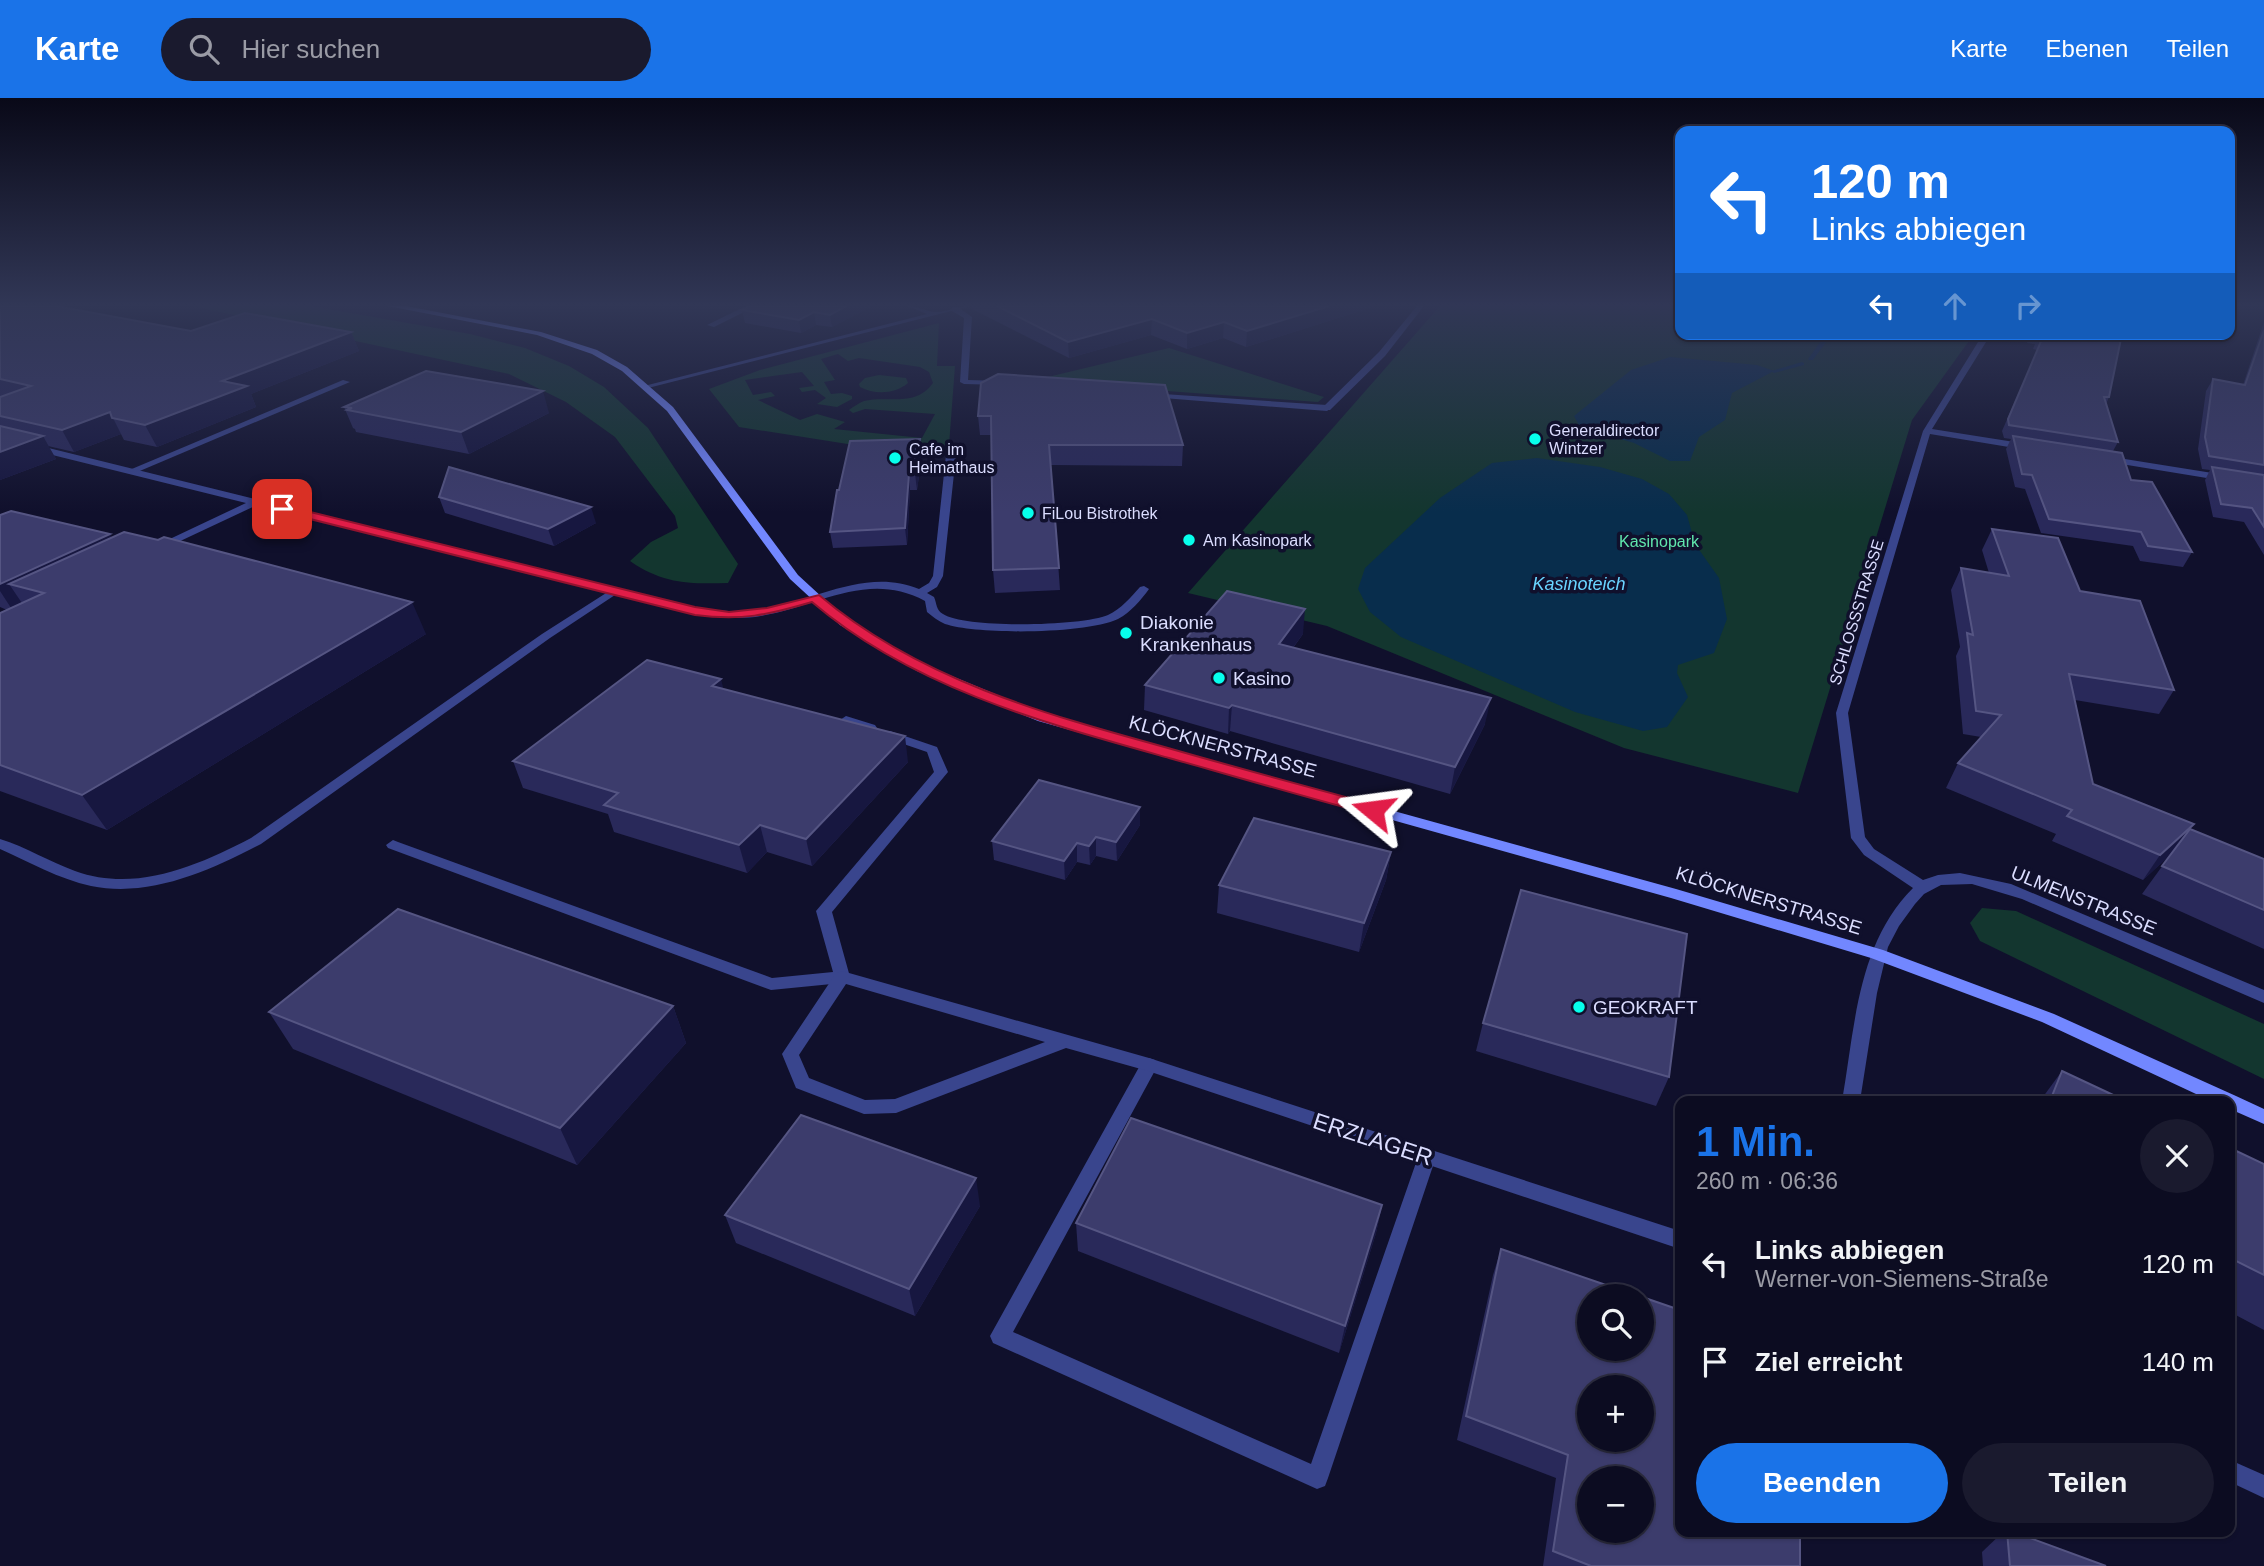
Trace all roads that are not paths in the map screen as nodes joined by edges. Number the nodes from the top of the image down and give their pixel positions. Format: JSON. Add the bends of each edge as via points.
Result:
{"nodes":[{"id":1,"x":632,"y":375,"type":"edge"},
{"id":2,"x":694,"y":375,"type":"edge"},
{"id":3,"x":964,"y":375,"type":"edge"},
{"id":4,"x":1361,"y":375,"type":"edge"},
{"id":5,"x":1962,"y":375,"type":"edge"},
{"id":6,"x":346,"y":382,"type":"dead end"},
{"id":7,"x":1017,"y":385,"type":"edge"},
{"id":8,"x":648,"y":386,"type":"junction"},
{"id":9,"x":1139,"y":394,"type":"edge"},
{"id":10,"x":1927,"y":431,"type":"junction"},
{"id":11,"x":0,"y":439,"type":"edge"},
{"id":12,"x":2035,"y":448,"type":"edge"},
{"id":13,"x":951,"y":455,"type":"dead end"},
{"id":14,"x":2089,"y":456,"type":"edge"},
{"id":15,"x":132,"y":471,"type":"junction"},
{"id":16,"x":2237,"y":480,"type":"edge"},
{"id":17,"x":256,"y":502,"type":"junction"},
{"id":18,"x":146,"y":555,"type":"edge"},
{"id":19,"x":1144,"y":589,"type":"dead end"},
{"id":20,"x":614,"y":591,"type":"junction"},
{"id":21,"x":921,"y":592,"type":"junction"},
{"id":22,"x":815,"y":597,"type":"junction"},
{"id":23,"x":846,"y":720,"type":"edge"},
{"id":24,"x":0,"y":844,"type":"edge"},
{"id":25,"x":393,"y":845,"type":"dead end"},
{"id":26,"x":1922,"y":886,"type":"junction"},
{"id":27,"x":1877,"y":954,"type":"junction"},
{"id":28,"x":842,"y":977,"type":"junction"},
{"id":29,"x":2264,"y":997,"type":"edge"},
{"id":30,"x":1065,"y":1041,"type":"junction"},
{"id":31,"x":1149,"y":1065,"type":"junction"},
{"id":32,"x":1852,"y":1096,"type":"edge"},
{"id":33,"x":2218,"y":1096,"type":"edge"},
{"id":34,"x":2235,"y":1104,"type":"edge"},
{"id":35,"x":2264,"y":1117,"type":"edge"},
{"id":36,"x":1427,"y":1157,"type":"junction"},
{"id":37,"x":1675,"y":1238,"type":"edge"},
{"id":38,"x":2235,"y":1473,"type":"edge"},
{"id":39,"x":2264,"y":1487,"type":"edge"}],
"edges":[{"from":1,"to":8,"type":"main road","name":"KLÖCKNERSTRASSE"},
{"from":2,"to":8,"type":"street"},
{"from":3,"to":7,"type":"street","via":[[964,382]]},
{"from":4,"to":9,"type":"street","via":[[1327,408]]},
{"from":5,"to":10,"type":"street","name":"SCHLOSSSTRASSE"},
{"from":6,"to":15,"type":"street"},
{"from":8,"to":22,"type":"main road","name":"KLÖCKNERSTRASSE","via":[[794,577]]},
{"from":10,"to":12,"type":"street"},
{"from":10,"to":26,"type":"street","name":"SCHLOSSSTRASSE","via":[[1842,713],[1858,838],[1869,852]]},
{"from":11,"to":15,"type":"street"},
{"from":13,"to":21,"type":"street","via":[[938,576]]},
{"from":14,"to":16,"type":"street"},
{"from":15,"to":17,"type":"street"},
{"from":17,"to":18,"type":"street"},
{"from":17,"to":20,"type":"street"},
{"from":19,"to":21,"type":"street","via":[[1129,606],[1107,619],[992,626],[939,618]]},
{"from":20,"to":22,"type":"street","via":[[729,616],[768,611]]},
{"from":20,"to":24,"type":"street","via":[[256,841],[220,861],[133,884],[90,881]]},
{"from":21,"to":22,"type":"street","via":[[860,587]]},
{"from":22,"to":27,"type":"main road","name":"KLÖCKNERSTRASSE","via":[[844,623],[920,668],[1042,718]]},
{"from":23,"to":28,"type":"street","via":[[932,750],[941,772],[824,911]]},
{"from":25,"to":28,"type":"street","via":[[771,984]]},
{"from":26,"to":27,"type":"street","via":[[1895,920]]},
{"from":26,"to":29,"type":"street","name":"ULMENSTRASSE","via":[[1939,879],[1964,879],[2017,891]]},
{"from":27,"to":32,"type":"street"},
{"from":27,"to":33,"type":"main road","name":"KLÖCKNERSTRASSE","via":[[2048,1018]]},
{"from":28,"to":30,"type":"street","name":"ERZLAGER"},
{"from":28,"to":30,"type":"street","via":[[790,1054],[802,1083],[864,1107],[897,1106]]},
{"from":30,"to":31,"type":"street","name":"ERZLAGER"},
{"from":31,"to":36,"type":"street","name":"ERZLAGER"},
{"from":31,"to":36,"type":"street","via":[[1000,1336],[1317,1478]]},
{"from":34,"to":35,"type":"main road","name":"KLÖCKNERSTRASSE"},
{"from":36,"to":37,"type":"street","name":"ERZLAGER"},
{"from":38,"to":39,"type":"street"}]}
